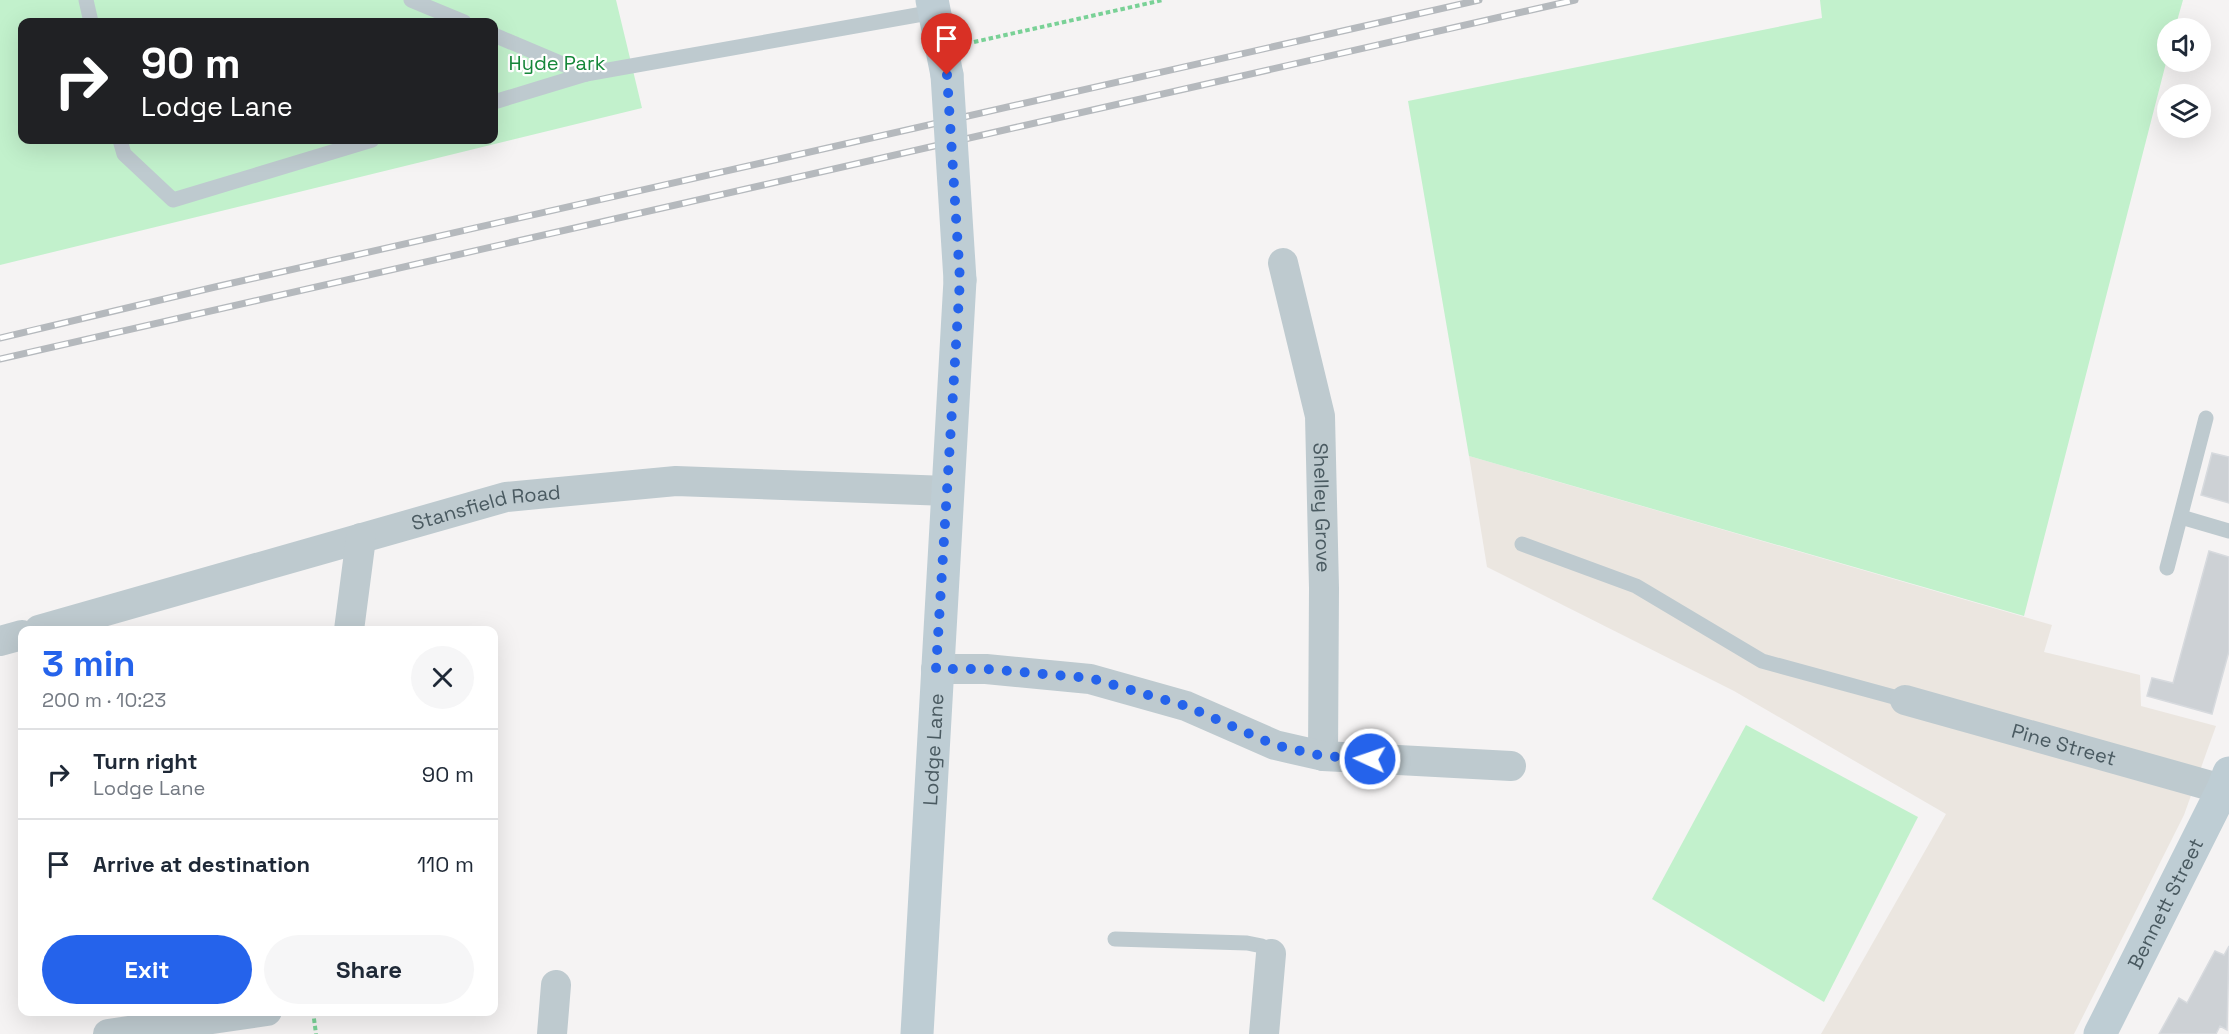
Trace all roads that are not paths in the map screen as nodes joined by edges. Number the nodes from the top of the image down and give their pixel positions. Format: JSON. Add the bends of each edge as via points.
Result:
{"nodes":[{"id":1,"x":86,"y":0,"type":"edge"},
{"id":2,"x":411,"y":0,"type":"edge"},
{"id":3,"x":933,"y":6,"type":"edge"},
{"id":4,"x":90,"y":18,"type":"edge"},
{"id":5,"x":454,"y":18,"type":"edge"},
{"id":6,"x":498,"y":37,"type":"edge"},
{"id":7,"x":586,"y":74,"type":"junction"},
{"id":8,"x":498,"y":101,"type":"edge"},
{"id":9,"x":121,"y":144,"type":"edge"},
{"id":10,"x":359,"y":144,"type":"edge"},
{"id":11,"x":1283,"y":263,"type":"dead end"},
{"id":12,"x":2206,"y":418,"type":"dead end"},
{"id":13,"x":948,"y":491,"type":"junction"},
{"id":14,"x":2181,"y":517,"type":"junction"},
{"id":15,"x":2229,"y":531,"type":"edge"},
{"id":16,"x":361,"y":538,"type":"junction"},
{"id":17,"x":1522,"y":544,"type":"dead end"},
{"id":18,"x":2167,"y":568,"type":"dead end"},
{"id":19,"x":53,"y":626,"type":"edge"},
{"id":20,"x":350,"y":626,"type":"edge"},
{"id":21,"x":18,"y":636,"type":"edge"},
{"id":22,"x":0,"y":641,"type":"edge"},
{"id":23,"x":936,"y":669,"type":"junction"},
{"id":24,"x":1905,"y":700,"type":"joint"},
{"id":25,"x":1323,"y":756,"type":"junction"},
{"id":26,"x":1511,"y":766,"type":"dead end"},
{"id":27,"x":2227,"y":784,"type":"edge"},
{"id":28,"x":1115,"y":939,"type":"dead end"},
{"id":29,"x":1271,"y":954,"type":"joint"},
{"id":30,"x":556,"y":985,"type":"dead end"},
{"id":31,"x":232,"y":1016,"type":"edge"},
{"id":32,"x":108,"y":1034,"type":"edge"},
{"id":33,"x":552,"y":1034,"type":"edge"},
{"id":34,"x":917,"y":1034,"type":"edge"},
{"id":35,"x":1264,"y":1034,"type":"edge"},
{"id":36,"x":2100,"y":1034,"type":"edge"}],
"edges":[{"from":1,"to":4,"type":"lane"},
{"from":2,"to":5,"type":"lane"},
{"from":3,"to":7,"type":"lane"},
{"from":3,"to":13,"type":"street","name":"Lodge Lane","bridge":true,"via":[[945,62],[960,280]]},
{"from":6,"to":7,"type":"lane"},
{"from":7,"to":8,"type":"lane"},
{"from":9,"to":10,"type":"lane","via":[[124,154],[173,200]]},
{"from":11,"to":25,"type":"street","name":"Shelley Grove","via":[[1320,416]]},
{"from":12,"to":14,"type":"lane"},
{"from":13,"to":16,"type":"street","name":"Stansfield Road","via":[[676,481],[506,497]]},
{"from":13,"to":23,"type":"street","name":"Lodge Lane"},
{"from":14,"to":15,"type":"lane"},
{"from":14,"to":18,"type":"lane"},
{"from":16,"to":19,"type":"street","name":"Stansfield Road"},
{"from":16,"to":20,"type":"street"},
{"from":17,"to":24,"type":"lane","via":[[1636,586],[1762,661]]},
{"from":21,"to":22,"type":"street"},
{"from":23,"to":25,"type":"street","via":[[1090,678],[1186,706],[1275,745]]},
{"from":23,"to":34,"type":"street","name":"Lodge Lane"},
{"from":24,"to":27,"type":"street","name":"Pine Street"},
{"from":25,"to":26,"type":"street"},
{"from":27,"to":36,"type":"street","name":"Bennett Street"},
{"from":28,"to":29,"type":"lane","via":[[1247,944],[1262,946]]},
{"from":29,"to":35,"type":"street"},
{"from":30,"to":33,"type":"street"},
{"from":31,"to":32,"type":"street"}]}
